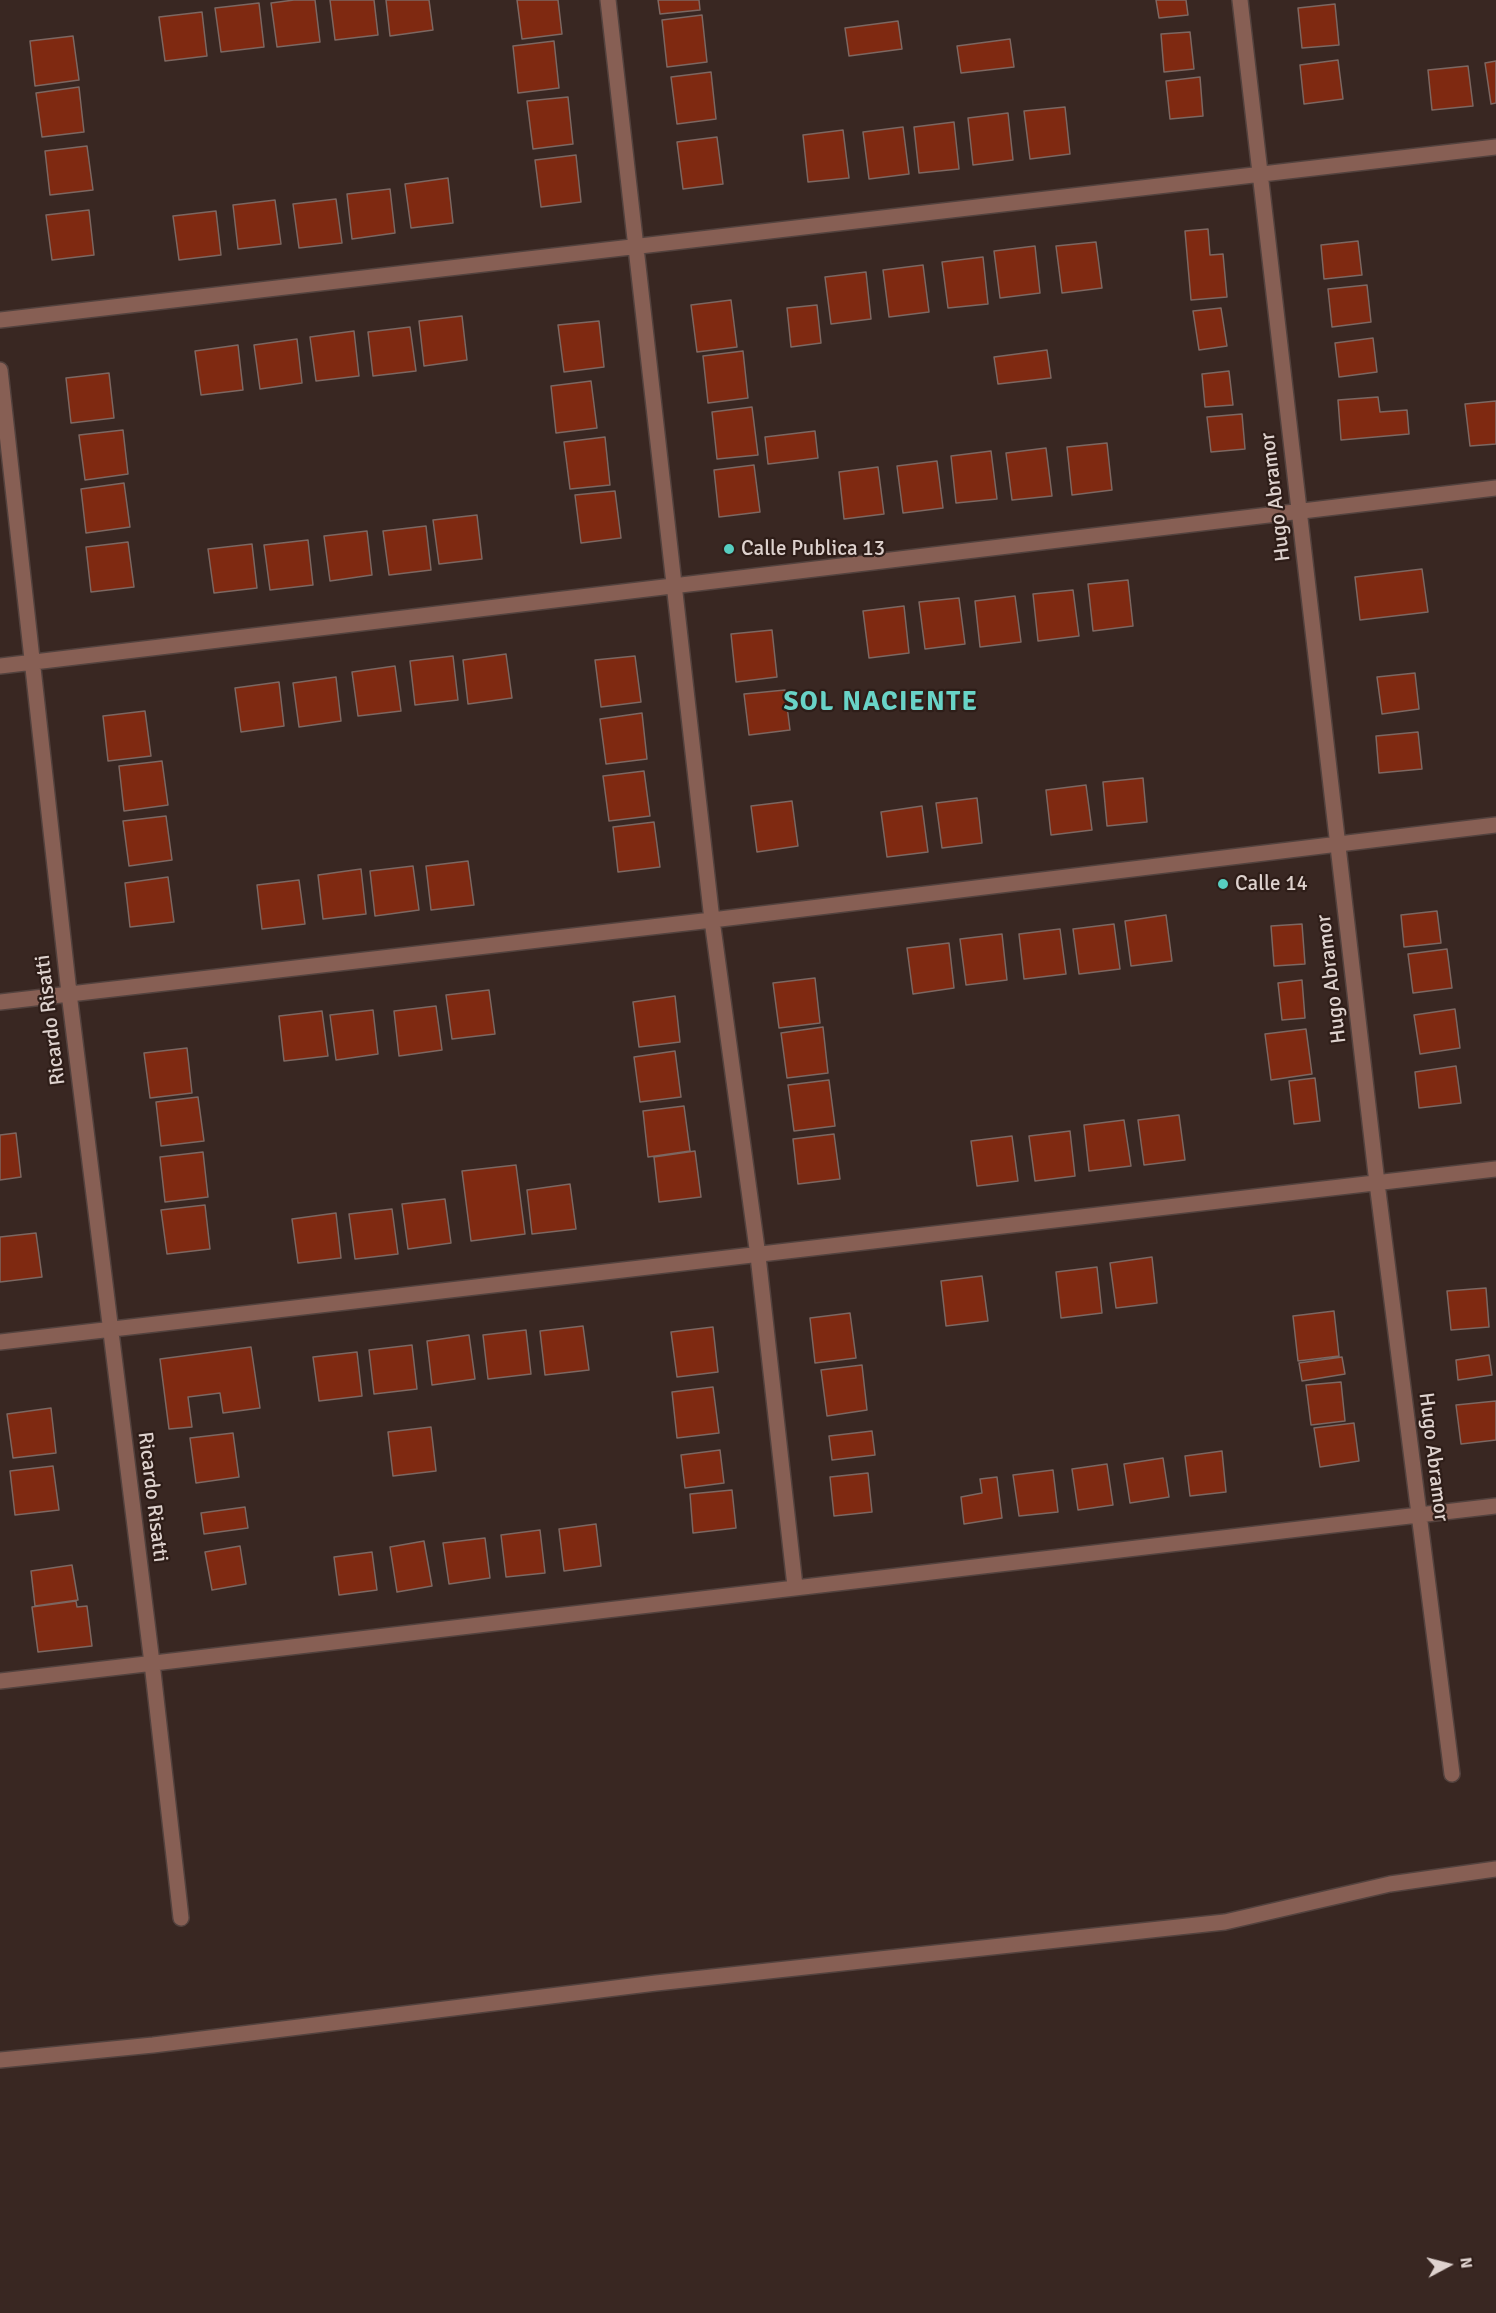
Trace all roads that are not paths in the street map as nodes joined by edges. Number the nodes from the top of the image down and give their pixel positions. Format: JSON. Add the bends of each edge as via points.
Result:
{"nodes":[{"id":1,"x":608,"y":0,"type":"edge"},
{"id":2,"x":1240,"y":0,"type":"edge"},
{"id":3,"x":1496,"y":147,"type":"edge"},
{"id":4,"x":1260,"y":174,"type":"junction"},
{"id":5,"x":638,"y":247,"type":"junction"},
{"id":6,"x":0,"y":320,"type":"edge"},
{"id":7,"x":0,"y":370,"type":"edge"},
{"id":8,"x":1496,"y":488,"type":"edge"},
{"id":9,"x":1299,"y":511,"type":"junction"},
{"id":10,"x":673,"y":586,"type":"junction"},
{"id":11,"x":33,"y":662,"type":"junction"},
{"id":12,"x":0,"y":666,"type":"edge"},
{"id":13,"x":1496,"y":825,"type":"edge"},
{"id":14,"x":1338,"y":843,"type":"junction"},
{"id":15,"x":712,"y":920,"type":"junction"},
{"id":16,"x":69,"y":993,"type":"junction"},
{"id":17,"x":0,"y":1002,"type":"edge"},
{"id":18,"x":1496,"y":1169,"type":"edge"},
{"id":19,"x":1377,"y":1183,"type":"junction"},
{"id":20,"x":758,"y":1256,"type":"junction"},
{"id":21,"x":109,"y":1328,"type":"junction"},
{"id":22,"x":0,"y":1342,"type":"edge"},
{"id":23,"x":1496,"y":1506,"type":"edge"},
{"id":24,"x":1419,"y":1515,"type":"junction"},
{"id":25,"x":795,"y":1586,"type":"junction"},
{"id":26,"x":152,"y":1663,"type":"junction"},
{"id":27,"x":0,"y":1681,"type":"edge"},
{"id":28,"x":1452,"y":1774,"type":"dead end"},
{"id":29,"x":1496,"y":1869,"type":"edge"},
{"id":30,"x":180,"y":1918,"type":"dead end"},
{"id":31,"x":0,"y":2060,"type":"edge"}],
"edges":[{"from":1,"to":5,"type":"street"},
{"from":2,"to":4,"type":"street","name":"Hugo Abramor"},
{"from":3,"to":4,"type":"street"},
{"from":4,"to":5,"type":"street"},
{"from":4,"to":9,"type":"street","name":"Hugo Abramor"},
{"from":5,"to":6,"type":"street"},
{"from":5,"to":10,"type":"street"},
{"from":7,"to":11,"type":"street","name":"Ricardo Risatti"},
{"from":8,"to":9,"type":"street"},
{"from":9,"to":10,"type":"street"},
{"from":9,"to":14,"type":"street","name":"Hugo Abramor"},
{"from":10,"to":11,"type":"street"},
{"from":10,"to":15,"type":"street"},
{"from":11,"to":12,"type":"street"},
{"from":11,"to":16,"type":"street","name":"Ricardo Risatti"},
{"from":13,"to":14,"type":"street"},
{"from":14,"to":15,"type":"street"},
{"from":14,"to":19,"type":"street","name":"Hugo Abramor"},
{"from":15,"to":16,"type":"street"},
{"from":15,"to":20,"type":"street"},
{"from":16,"to":17,"type":"street"},
{"from":16,"to":21,"type":"street","name":"Ricardo Risatti"},
{"from":18,"to":19,"type":"street"},
{"from":19,"to":20,"type":"street"},
{"from":19,"to":24,"type":"street","name":"Hugo Abramor"},
{"from":20,"to":21,"type":"street"},
{"from":20,"to":25,"type":"street"},
{"from":21,"to":22,"type":"street"},
{"from":21,"to":26,"type":"street","name":"Ricardo Risatti"},
{"from":23,"to":24,"type":"street"},
{"from":24,"to":25,"type":"street"},
{"from":24,"to":28,"type":"street","name":"Hugo Abramor"},
{"from":25,"to":26,"type":"street"},
{"from":26,"to":27,"type":"street"},
{"from":26,"to":30,"type":"street","name":"Ricardo Risatti"},
{"from":29,"to":31,"type":"street","via":[[1390,1884],[1225,1922]]}]}
